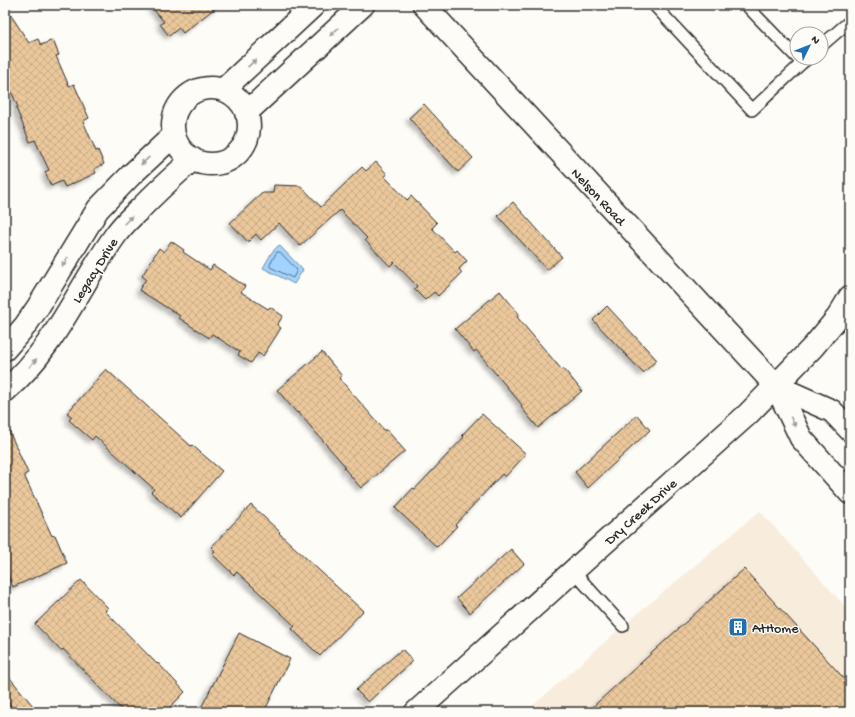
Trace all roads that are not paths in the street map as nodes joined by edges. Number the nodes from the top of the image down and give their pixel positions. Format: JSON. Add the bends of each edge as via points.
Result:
{"nodes":[{"id":1,"x":314,"y":5,"type":"edge"},
{"id":2,"x":363,"y":5,"type":"edge"},
{"id":3,"x":424,"y":5,"type":"edge"},
{"id":4,"x":654,"y":5,"type":"edge"},
{"id":5,"x":746,"y":5,"type":"edge"},
{"id":6,"x":850,"y":21,"type":"edge"},
{"id":7,"x":829,"y":39,"type":"edge"},
{"id":8,"x":789,"y":46,"type":"edge"},
{"id":9,"x":800,"y":66,"type":"edge"},
{"id":10,"x":223,"y":90,"type":"junction"},
{"id":11,"x":246,"y":113,"type":"junction"},
{"id":12,"x":174,"y":135,"type":"junction"},
{"id":13,"x":193,"y":159,"type":"junction"},
{"id":14,"x":850,"y":297,"type":"edge"},
{"id":15,"x":5,"y":349,"type":"edge"},
{"id":16,"x":776,"y":386,"type":"junction"},
{"id":17,"x":5,"y":391,"type":"edge"},
{"id":18,"x":850,"y":430,"type":"edge"},
{"id":19,"x":850,"y":493,"type":"edge"},
{"id":20,"x":573,"y":571,"type":"junction"},
{"id":21,"x":623,"y":626,"type":"dead end"},
{"id":22,"x":416,"y":712,"type":"edge"}],
"edges":[{"from":10,"to":1,"type":"street","one_way":true},
{"from":2,"to":11,"type":"street","one_way":true},
{"from":3,"to":16,"type":"street","name":"Nelson Road"},
{"from":4,"to":9,"type":"lane","via":[[752,110]]},
{"from":5,"to":8,"type":"lane"},
{"from":6,"to":7,"type":"lane"},
{"from":10,"to":11,"type":"street","via":[[240,101]]},
{"from":10,"to":12,"type":"street","via":[[203,88],[185,98],[174,116]]},
{"from":11,"to":13,"type":"street","via":[[248,134],[235,155],[224,161],[212,163]]},
{"from":12,"to":13,"type":"street","via":[[179,147]]},
{"from":12,"to":15,"type":"street","name":"Legacy Drive","one_way":true,"via":[[98,209],[34,313]]},
{"from":17,"to":13,"type":"street","name":"Legacy Drive","one_way":true,"via":[[27,370],[49,343],[123,225]]},
{"from":14,"to":16,"type":"street","name":"Dry Creek Drive","via":[[829,330]]},
{"from":16,"to":18,"type":"street","name":"Nelson Road","via":[[832,411]]},
{"from":16,"to":19,"type":"street","name":"Nelson Road","one_way":true,"via":[[801,438]]},
{"from":16,"to":20,"type":"street","name":"Dry Creek Drive"},
{"from":20,"to":21,"type":"lane"},
{"from":20,"to":22,"type":"street","name":"Dry Creek Drive"}]}
